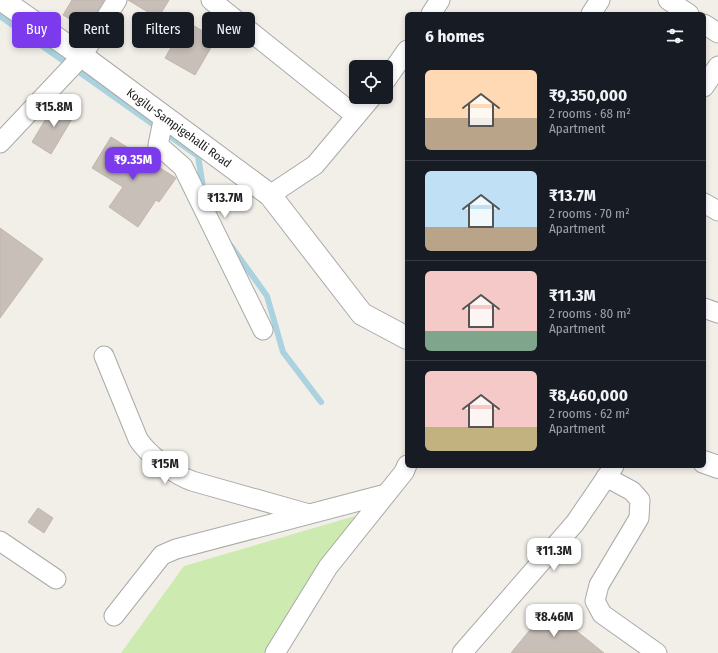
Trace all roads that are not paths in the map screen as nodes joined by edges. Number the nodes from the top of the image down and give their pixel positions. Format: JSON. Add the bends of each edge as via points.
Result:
{"nodes":[{"id":1,"x":2,"y":0,"type":"edge"},
{"id":2,"x":117,"y":0,"type":"edge"},
{"id":3,"x":211,"y":0,"type":"edge"},
{"id":4,"x":440,"y":0,"type":"edge"},
{"id":5,"x":600,"y":0,"type":"edge"},
{"id":6,"x":668,"y":0,"type":"edge"},
{"id":7,"x":432,"y":12,"type":"edge"},
{"id":8,"x":592,"y":12,"type":"edge"},
{"id":9,"x":686,"y":12,"type":"edge"},
{"id":10,"x":706,"y":25,"type":"edge"},
{"id":11,"x":718,"y":34,"type":"edge"},
{"id":12,"x":405,"y":53,"type":"edge"},
{"id":13,"x":82,"y":56,"type":"junction"},
{"id":14,"x":718,"y":66,"type":"edge"},
{"id":15,"x":393,"y":70,"type":"edge"},
{"id":16,"x":706,"y":84,"type":"edge"},
{"id":17,"x":366,"y":104,"type":"edge"},
{"id":18,"x":164,"y":116,"type":"junction"},
{"id":19,"x":356,"y":116,"type":"junction"},
{"id":20,"x":0,"y":143,"type":"edge"},
{"id":21,"x":270,"y":195,"type":"junction"},
{"id":22,"x":706,"y":204,"type":"edge"},
{"id":23,"x":718,"y":211,"type":"edge"},
{"id":24,"x":706,"y":309,"type":"edge"},
{"id":25,"x":718,"y":313,"type":"edge"},
{"id":26,"x":263,"y":330,"type":"dead end"},
{"id":27,"x":405,"y":337,"type":"edge"},
{"id":28,"x":104,"y":356,"type":"dead end"},
{"id":29,"x":406,"y":468,"type":"edge"},
{"id":30,"x":610,"y":472,"type":"edge"},
{"id":31,"x":386,"y":494,"type":"junction"},
{"id":32,"x":310,"y":514,"type":"junction"},
{"id":33,"x":0,"y":541,"type":"edge"},
{"id":34,"x":56,"y":579,"type":"dead end"},
{"id":35,"x":114,"y":616,"type":"dead end"},
{"id":36,"x":275,"y":653,"type":"edge"},
{"id":37,"x":462,"y":653,"type":"edge"},
{"id":38,"x":657,"y":653,"type":"edge"}],
"edges":[{"from":1,"to":13,"type":"street","name":"Kogilu-Sampigehalli Road"},
{"from":2,"to":13,"type":"street"},
{"from":3,"to":19,"type":"street"},
{"from":4,"to":7,"type":"street"},
{"from":5,"to":8,"type":"street"},
{"from":6,"to":9,"type":"street"},
{"from":10,"to":11,"type":"street"},
{"from":12,"to":15,"type":"street"},
{"from":13,"to":18,"type":"street","name":"Kogilu-Sampigehalli Road"},
{"from":13,"to":20,"type":"street"},
{"from":14,"to":16,"type":"street"},
{"from":17,"to":19,"type":"street"},
{"from":18,"to":21,"type":"street","name":"Kogilu-Sampigehalli Road"},
{"from":18,"to":26,"type":"street","via":[[158,145],[183,167]]},
{"from":19,"to":21,"type":"street","via":[[315,165]]},
{"from":21,"to":27,"type":"street","name":"Kogilu-Sampigehalli Road","via":[[362,314]]},
{"from":22,"to":23,"type":"street"},
{"from":24,"to":25,"type":"street"},
{"from":28,"to":32,"type":"street","via":[[138,439],[176,474],[192,481]]},
{"from":29,"to":31,"type":"street"},
{"from":30,"to":37,"type":"street","via":[[575,523]]},
{"from":30,"to":38,"type":"street","via":[[640,500],[639,518],[599,585],[595,601],[602,614]]},
{"from":31,"to":32,"type":"street"},
{"from":31,"to":36,"type":"street","via":[[328,566]]},
{"from":32,"to":35,"type":"street","via":[[176,549],[162,555]]},
{"from":33,"to":34,"type":"street"}]}
